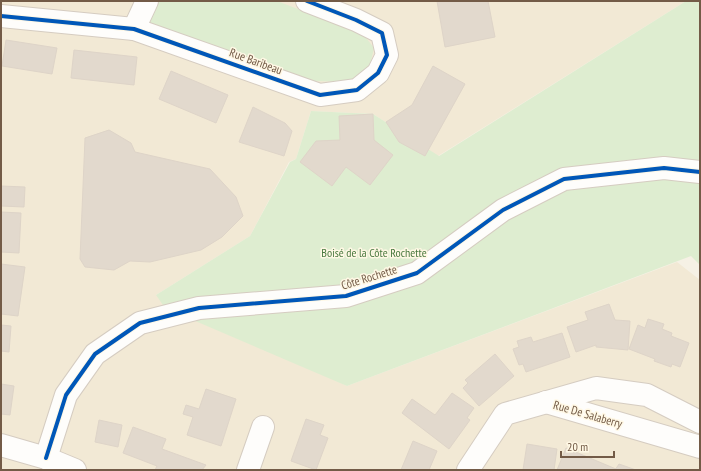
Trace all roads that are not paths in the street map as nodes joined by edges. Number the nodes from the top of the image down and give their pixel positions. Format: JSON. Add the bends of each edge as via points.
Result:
{"nodes":[{"id":1,"x":147,"y":1,"type":"edge"},
{"id":2,"x":307,"y":1,"type":"edge"},
{"id":3,"x":1,"y":16,"type":"edge"},
{"id":4,"x":134,"y":29,"type":"junction"},
{"id":5,"x":700,"y":172,"type":"edge"},
{"id":6,"x":546,"y":402,"type":"junction"},
{"id":7,"x":700,"y":422,"type":"edge"},
{"id":8,"x":263,"y":427,"type":"dead end"},
{"id":9,"x":1,"y":445,"type":"edge"},
{"id":10,"x":700,"y":447,"type":"edge"},
{"id":11,"x":46,"y":458,"type":"junction"},
{"id":12,"x":75,"y":470,"type":"edge"},
{"id":13,"x":248,"y":470,"type":"edge"},
{"id":14,"x":468,"y":470,"type":"edge"}],
"edges":[{"from":1,"to":4,"type":"street"},
{"from":2,"to":4,"type":"street","name":"Rue Baribeau","via":[[382,33],[387,55],[378,73],[357,90],[320,95]]},
{"from":3,"to":4,"type":"street","name":"Rue Baribeau"},
{"from":5,"to":11,"type":"street","name":"Côte Rochette","via":[[664,168],[564,179],[503,210],[417,273],[346,296],[199,308],[140,323],[95,354],[66,394]]},
{"from":6,"to":7,"type":"street","name":"Rue De Salaberry","via":[[596,388],[647,395]]},
{"from":6,"to":10,"type":"street","name":"Rue De Salaberry"},
{"from":6,"to":14,"type":"street","name":"Rue De Salaberry","via":[[506,414]]},
{"from":8,"to":13,"type":"street"},
{"from":9,"to":11,"type":"street"},
{"from":11,"to":12,"type":"street"}]}
